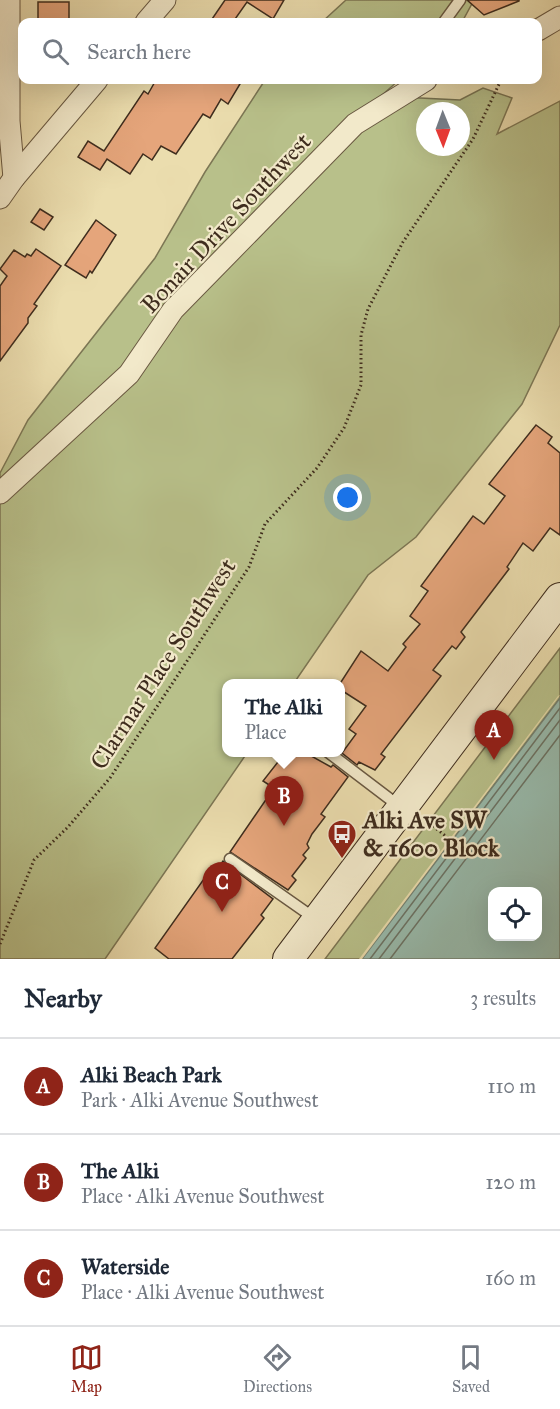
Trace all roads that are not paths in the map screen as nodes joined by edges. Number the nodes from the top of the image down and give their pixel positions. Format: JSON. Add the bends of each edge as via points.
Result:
{"nodes":[{"id":1,"x":9,"y":0,"type":"edge"},
{"id":2,"x":165,"y":0,"type":"edge"},
{"id":3,"x":460,"y":0,"type":"edge"},
{"id":4,"x":560,"y":16,"type":"edge"},
{"id":5,"x":149,"y":18,"type":"edge"},
{"id":6,"x":447,"y":18,"type":"edge"},
{"id":7,"x":542,"y":27,"type":"edge"},
{"id":8,"x":94,"y":84,"type":"edge"},
{"id":9,"x":420,"y":84,"type":"edge"},
{"id":10,"x":14,"y":178,"type":"junction"},
{"id":11,"x":0,"y":198,"type":"edge"},
{"id":12,"x":0,"y":493,"type":"edge"},
{"id":13,"x":560,"y":598,"type":"edge"},
{"id":14,"x":333,"y":757,"type":"edge"},
{"id":15,"x":402,"y":808,"type":"junction"},
{"id":16,"x":230,"y":859,"type":"dead end"},
{"id":17,"x":317,"y":920,"type":"junction"},
{"id":18,"x":288,"y":959,"type":"edge"}],
"edges":[{"from":1,"to":10,"type":"street","via":[[9,121]]},
{"from":2,"to":5,"type":"street"},
{"from":3,"to":6,"type":"lane"},
{"from":4,"to":7,"type":"street"},
{"from":8,"to":10,"type":"street"},
{"from":9,"to":12,"type":"street","name":"Bonair Drive Southwest","via":[[355,124],[172,310],[129,374]]},
{"from":10,"to":11,"type":"street"},
{"from":13,"to":15,"type":"main road"},
{"from":14,"to":15,"type":"lane"},
{"from":15,"to":17,"type":"main road"},
{"from":16,"to":17,"type":"lane"},
{"from":17,"to":18,"type":"main road"}]}
